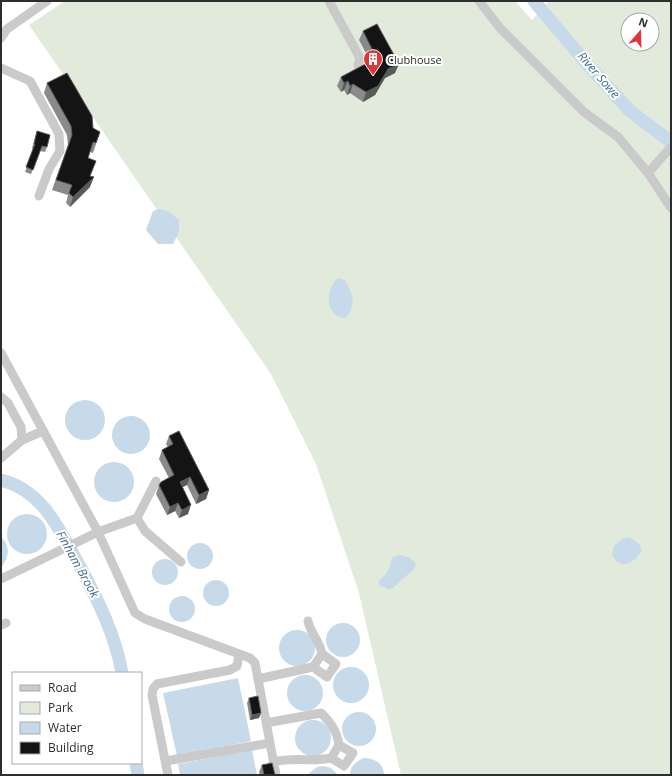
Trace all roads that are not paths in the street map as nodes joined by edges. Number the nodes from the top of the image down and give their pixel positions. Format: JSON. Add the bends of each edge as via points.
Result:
{"nodes":[{"id":1,"x":47,"y":1,"type":"edge"},
{"id":2,"x":329,"y":1,"type":"edge"},
{"id":3,"x":478,"y":1,"type":"edge"},
{"id":4,"x":1,"y":38,"type":"edge"},
{"id":5,"x":358,"y":65,"type":"dead end"},
{"id":6,"x":1,"y":68,"type":"edge"},
{"id":7,"x":669,"y":149,"type":"edge"},
{"id":8,"x":648,"y":173,"type":"junction"},
{"id":9,"x":39,"y":196,"type":"dead end"},
{"id":10,"x":671,"y":208,"type":"edge"},
{"id":11,"x":1,"y":353,"type":"edge"},
{"id":12,"x":1,"y":397,"type":"edge"},
{"id":13,"x":43,"y":431,"type":"junction"},
{"id":14,"x":22,"y":440,"type":"junction"},
{"id":15,"x":1,"y":458,"type":"edge"},
{"id":16,"x":156,"y":481,"type":"dead end"},
{"id":17,"x":137,"y":518,"type":"junction"},
{"id":18,"x":98,"y":532,"type":"junction"},
{"id":19,"x":181,"y":562,"type":"dead end"},
{"id":20,"x":1,"y":579,"type":"edge"},
{"id":21,"x":308,"y":620,"type":"dead end"},
{"id":22,"x":239,"y":654,"type":"junction"},
{"id":23,"x":322,"y":654,"type":"junction"},
{"id":24,"x":313,"y":667,"type":"junction"},
{"id":25,"x":258,"y":679,"type":"junction"},
{"id":26,"x":266,"y":723,"type":"junction"},
{"id":27,"x":270,"y":742,"type":"junction"},
{"id":28,"x":339,"y":745,"type":"junction"},
{"id":29,"x":331,"y":758,"type":"junction"},
{"id":30,"x":166,"y":761,"type":"junction"},
{"id":31,"x":274,"y":762,"type":"junction"},
{"id":32,"x":168,"y":775,"type":"edge"},
{"id":33,"x":276,"y":775,"type":"edge"}],
"edges":[{"from":1,"to":4,"type":"lane","via":[[7,29]]},
{"from":2,"to":5,"type":"lane","via":[[360,58]]},
{"from":3,"to":8,"type":"lane","via":[[500,28],[584,112],[618,137]]},
{"from":6,"to":9,"type":"lane","via":[[30,81],[59,134],[61,147]]},
{"from":7,"to":8,"type":"lane"},
{"from":8,"to":10,"type":"lane"},
{"from":11,"to":13,"type":"lane"},
{"from":12,"to":14,"type":"lane","via":[[8,403],[21,426]]},
{"from":13,"to":14,"type":"lane"},
{"from":13,"to":18,"type":"lane"},
{"from":14,"to":15,"type":"lane"},
{"from":16,"to":17,"type":"lane"},
{"from":17,"to":18,"type":"lane"},
{"from":17,"to":19,"type":"lane","via":[[145,531]]},
{"from":18,"to":20,"type":"lane"},
{"from":18,"to":22,"type":"lane","via":[[135,613]]},
{"from":21,"to":23,"type":"lane","via":[[309,629],[318,640]]},
{"from":22,"to":25,"type":"lane","via":[[255,663]]},
{"from":22,"to":30,"type":"lane","via":[[237,666],[230,670],[157,684],[152,689]]},
{"from":23,"to":24,"type":"lane"},
{"from":23,"to":24,"type":"lane","via":[[336,664],[327,677]]},
{"from":24,"to":25,"type":"lane"},
{"from":25,"to":26,"type":"lane"},
{"from":26,"to":27,"type":"lane"},
{"from":26,"to":28,"type":"lane","via":[[321,713],[333,725]]},
{"from":27,"to":30,"type":"lane"},
{"from":27,"to":31,"type":"lane"},
{"from":28,"to":29,"type":"lane"},
{"from":28,"to":29,"type":"lane","via":[[353,753],[344,766]]},
{"from":29,"to":31,"type":"lane","via":[[284,759]]},
{"from":30,"to":32,"type":"lane"},
{"from":31,"to":33,"type":"lane"}]}
